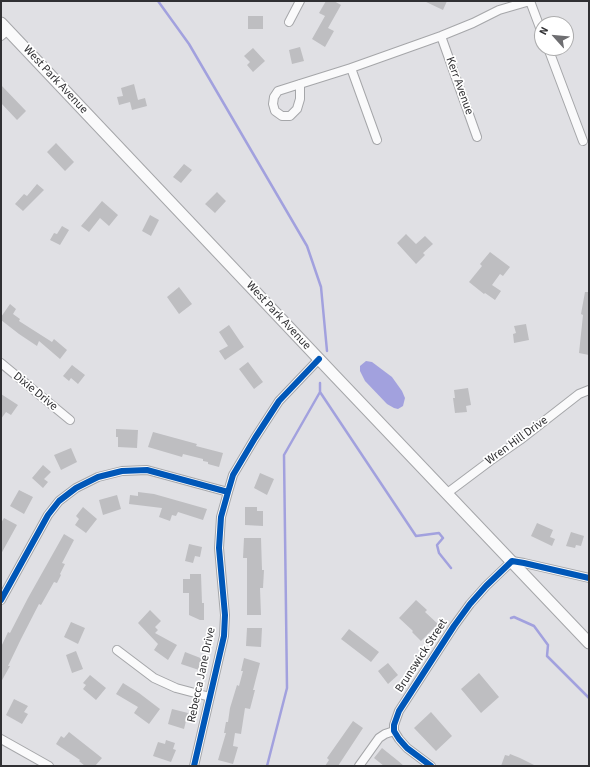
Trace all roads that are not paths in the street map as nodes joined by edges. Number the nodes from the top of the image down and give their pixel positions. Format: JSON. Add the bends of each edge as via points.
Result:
{"nodes":[{"id":1,"x":300,"y":1,"type":"edge"},
{"id":2,"x":530,"y":1,"type":"edge"},
{"id":3,"x":536,"y":16,"type":"edge"},
{"id":4,"x":289,"y":22,"type":"dead end"},
{"id":5,"x":3,"y":30,"type":"edge"},
{"id":6,"x":441,"y":36,"type":"junction"},
{"id":7,"x":551,"y":56,"type":"edge"},
{"id":8,"x":351,"y":68,"type":"junction"},
{"id":9,"x":300,"y":84,"type":"dead end"},
{"id":10,"x":477,"y":137,"type":"dead end"},
{"id":11,"x":377,"y":140,"type":"dead end"},
{"id":12,"x":583,"y":141,"type":"dead end"},
{"id":13,"x":319,"y":359,"type":"junction"},
{"id":14,"x":1,"y":363,"type":"edge"},
{"id":15,"x":589,"y":390,"type":"edge"},
{"id":16,"x":70,"y":420,"type":"dead end"},
{"id":17,"x":228,"y":492,"type":"junction"},
{"id":18,"x":446,"y":494,"type":"junction"},
{"id":19,"x":512,"y":561,"type":"junction"},
{"id":20,"x":589,"y":578,"type":"edge"},
{"id":21,"x":1,"y":600,"type":"edge"},
{"id":22,"x":589,"y":643,"type":"edge"},
{"id":23,"x":117,"y":650,"type":"dead end"},
{"id":24,"x":210,"y":697,"type":"junction"},
{"id":25,"x":394,"y":731,"type":"junction"},
{"id":26,"x":1,"y":739,"type":"edge"},
{"id":27,"x":49,"y":766,"type":"edge"},
{"id":28,"x":194,"y":766,"type":"edge"},
{"id":29,"x":359,"y":766,"type":"edge"},
{"id":30,"x":431,"y":766,"type":"edge"}],
"edges":[{"from":1,"to":4,"type":"street"},
{"from":2,"to":3,"type":"street"},
{"from":2,"to":6,"type":"street","via":[[499,10]]},
{"from":5,"to":13,"type":"main road","name":"West Park Avenue"},
{"from":6,"to":8,"type":"street"},
{"from":6,"to":10,"type":"street","name":"Kerr Avenue"},
{"from":7,"to":12,"type":"street"},
{"from":8,"to":9,"type":"street"},
{"from":8,"to":11,"type":"street"},
{"from":13,"to":17,"type":"street","name":"Rebecca Jane Drive","via":[[279,401],[233,475]]},
{"from":13,"to":18,"type":"main road","name":"West Park Avenue"},
{"from":14,"to":16,"type":"street","name":"Dixie Drive"},
{"from":15,"to":18,"type":"street","name":"Wren Hill Drive","via":[[579,394]]},
{"from":17,"to":21,"type":"street","via":[[147,470],[122,471],[98,477],[76,488],[59,501],[48,515]]},
{"from":17,"to":24,"type":"street","name":"Rebecca Jane Drive","via":[[221,517],[219,548],[225,614],[224,636]]},
{"from":18,"to":19,"type":"main road","name":"West Park Avenue"},
{"from":19,"to":20,"type":"street"},
{"from":19,"to":22,"type":"main road","name":"West Park Avenue"},
{"from":19,"to":25,"type":"street","name":"Brunswick Street","via":[[483,589],[454,626],[399,711]]},
{"from":23,"to":24,"type":"street","via":[[154,678],[176,688]]},
{"from":24,"to":28,"type":"street","name":"Rebecca Jane Drive"},
{"from":25,"to":29,"type":"street","via":[[379,738]]},
{"from":25,"to":30,"type":"street","via":[[407,748]]},
{"from":26,"to":27,"type":"street"}]}
